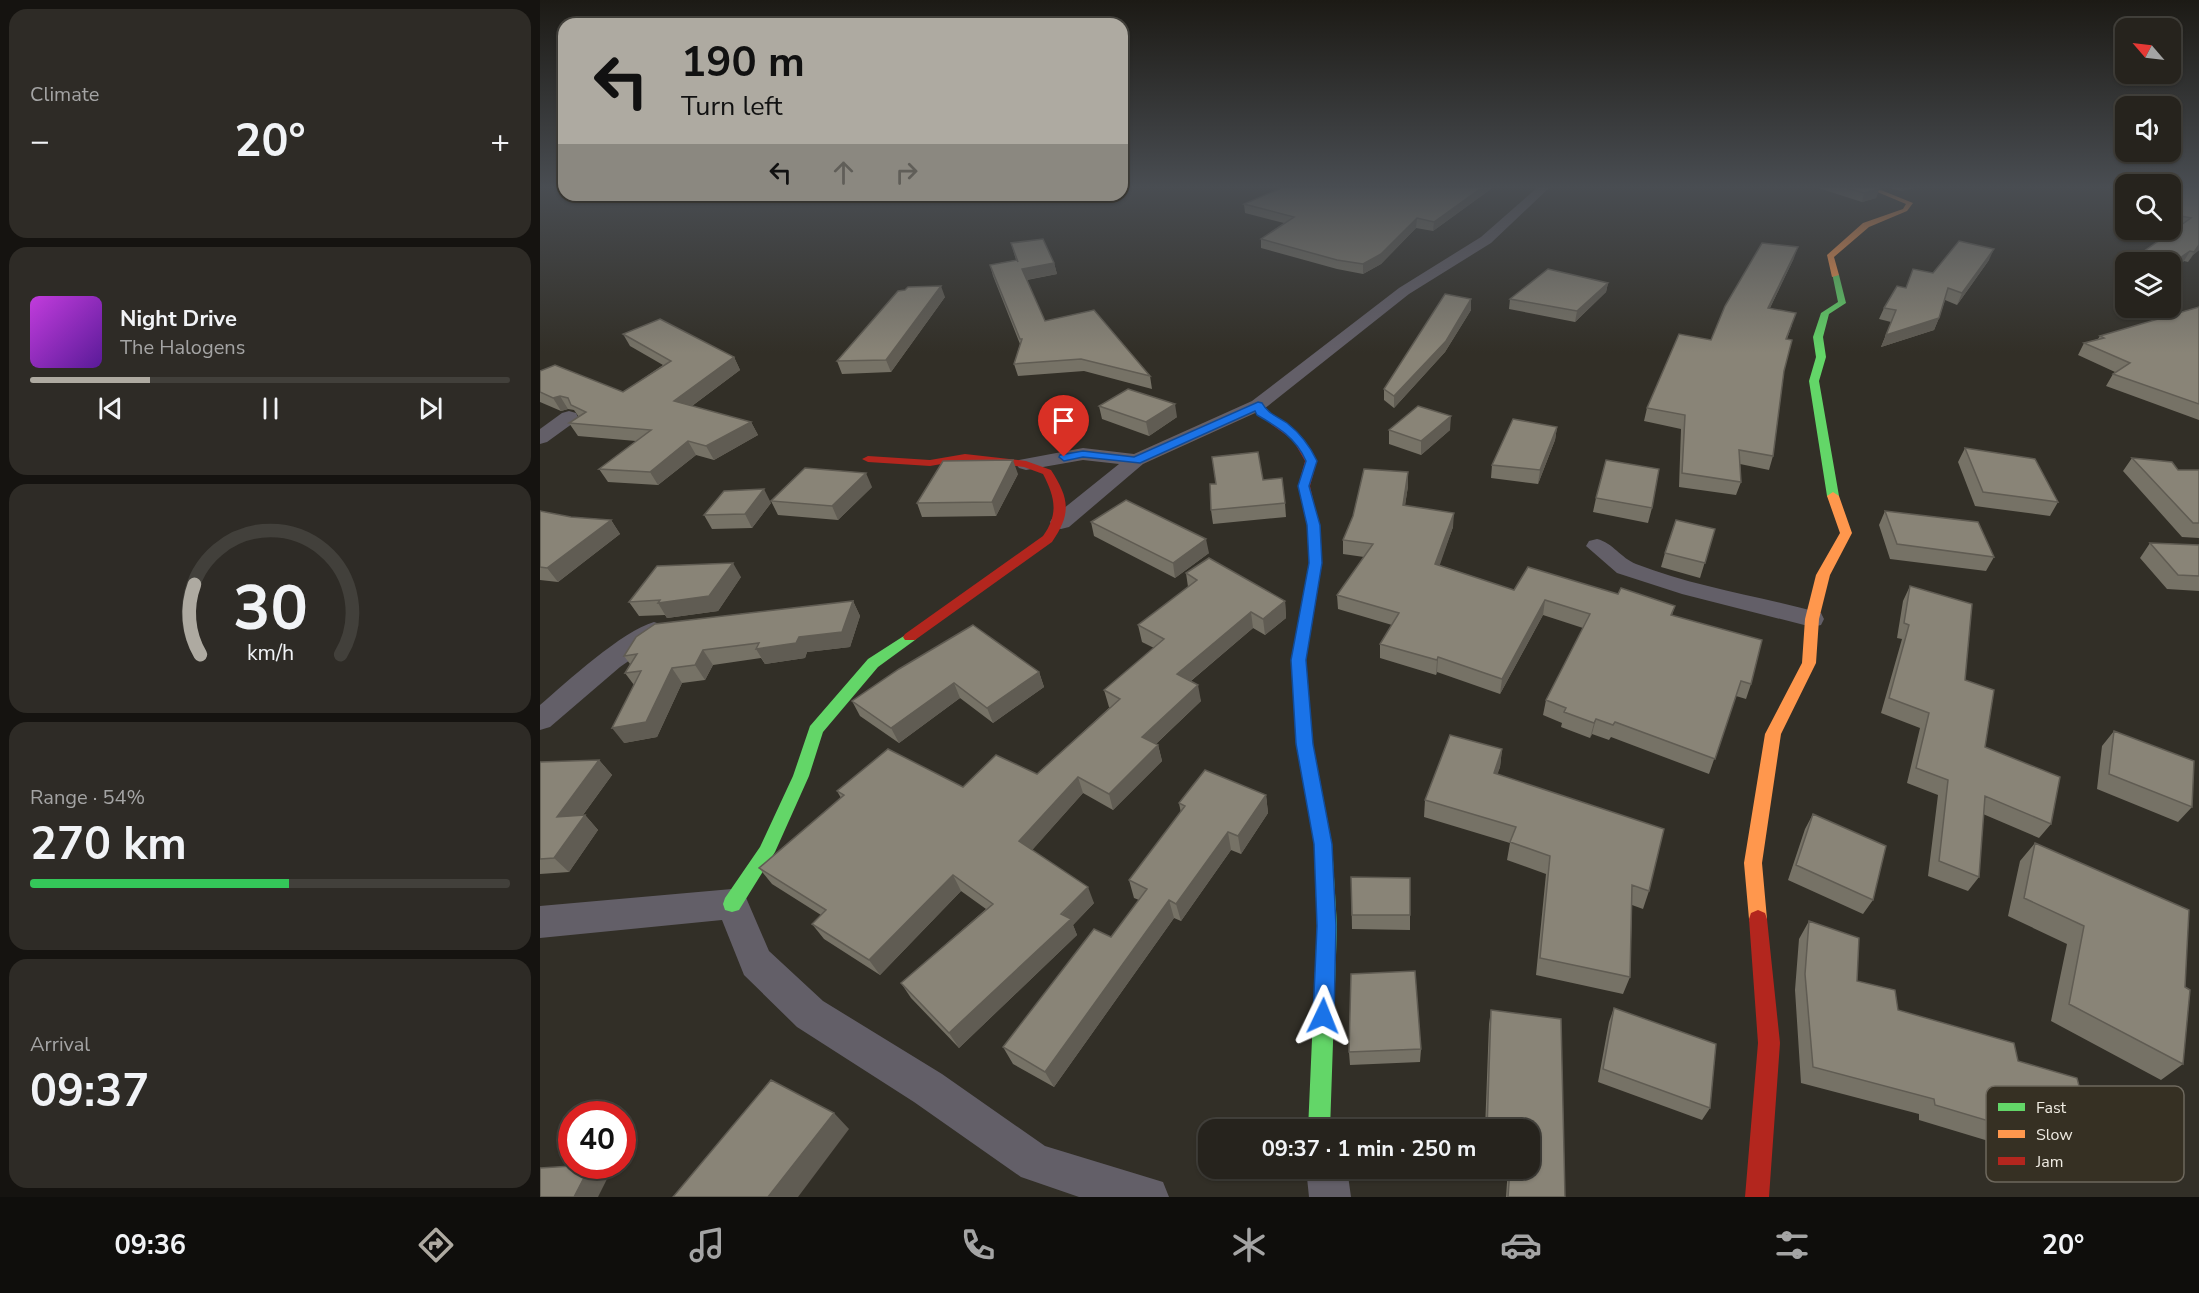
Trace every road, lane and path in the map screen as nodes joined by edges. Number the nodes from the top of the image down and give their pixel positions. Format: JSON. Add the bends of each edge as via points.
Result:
{"nodes":[{"id":1,"x":1483,"y":242,"type":"edge"},
{"id":2,"x":1847,"y":242,"type":"edge"},
{"id":3,"x":1258,"y":405,"type":"junction"},
{"id":4,"x":569,"y":417,"type":"edge"},
{"id":5,"x":540,"y":438,"type":"edge"},
{"id":6,"x":867,"y":459,"type":"dead end"},
{"id":7,"x":1136,"y":460,"type":"junction"},
{"id":8,"x":1026,"y":464,"type":"junction"},
{"id":9,"x":1061,"y":522,"type":"junction"},
{"id":10,"x":1598,"y":546,"type":"dead end"},
{"id":11,"x":1812,"y":619,"type":"junction"},
{"id":12,"x":680,"y":626,"type":"edge"},
{"id":13,"x":540,"y":720,"type":"edge"},
{"id":14,"x":732,"y":904,"type":"junction"},
{"id":15,"x":540,"y":922,"type":"edge"},
{"id":16,"x":1319,"y":1119,"type":"edge"},
{"id":17,"x":1328,"y":1179,"type":"edge"},
{"id":18,"x":1148,"y":1197,"type":"edge"},
{"id":19,"x":1330,"y":1197,"type":"edge"},
{"id":20,"x":1757,"y":1197,"type":"edge"}],
"edges":[{"from":1,"to":3,"type":"street","via":[[1404,291]]},
{"from":2,"to":11,"type":"street","via":[[1830,257],[1842,303],[1825,313],[1818,337],[1821,357],[1814,381],[1831,491],[1846,533],[1823,575]]},
{"from":3,"to":7,"type":"street"},
{"from":3,"to":16,"type":"street","via":[[1261,412],[1305,446],[1311,461],[1304,486],[1316,563],[1298,660],[1305,744],[1323,844],[1327,926]]},
{"from":4,"to":5,"type":"street"},
{"from":6,"to":8,"type":"street","via":[[930,463],[965,457]]},
{"from":7,"to":8,"type":"street","via":[[1083,454]]},
{"from":7,"to":9,"type":"street"},
{"from":8,"to":9,"type":"street","via":[[1047,471],[1062,498]]},
{"from":9,"to":14,"type":"street","via":[[1048,539],[873,663],[816,730],[801,776],[766,852]]},
{"from":10,"to":11,"type":"street","via":[[1625,568],[1690,589]]},
{"from":11,"to":20,"type":"street","via":[[1809,663],[1773,734],[1753,863],[1769,1043]]},
{"from":12,"to":13,"type":"street","via":[[657,629]]},
{"from":14,"to":15,"type":"street"},
{"from":14,"to":18,"type":"street","via":[[756,963],[810,1014],[1035,1163]]},
{"from":17,"to":19,"type":"street"}]}
